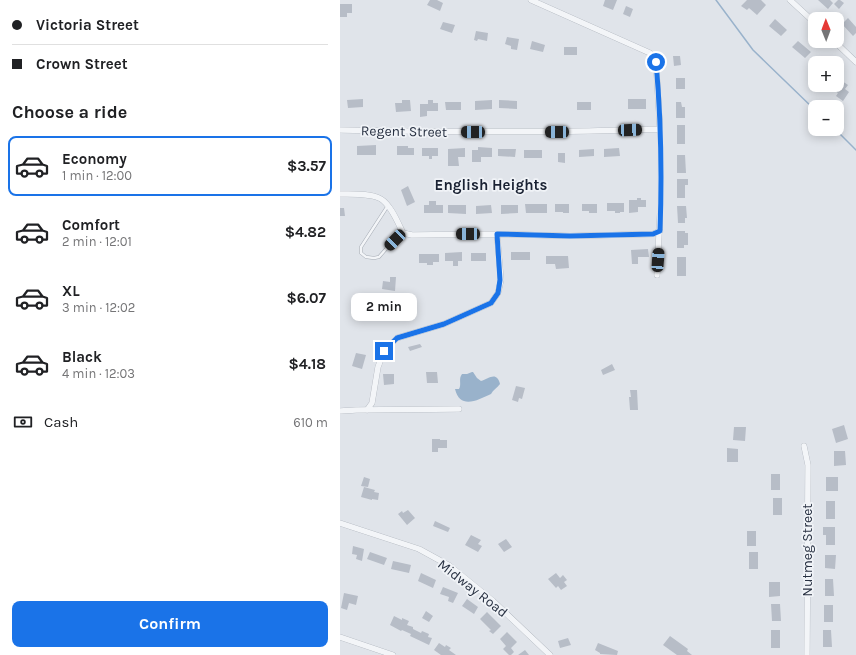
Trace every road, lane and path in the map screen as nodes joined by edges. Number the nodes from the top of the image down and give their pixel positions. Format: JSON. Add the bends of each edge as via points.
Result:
{"nodes":[{"id":1,"x":531,"y":0,"type":"edge"},
{"id":2,"x":790,"y":0,"type":"edge"},
{"id":3,"x":808,"y":17,"type":"edge"},
{"id":4,"x":841,"y":48,"type":"edge"},
{"id":5,"x":856,"y":62,"type":"edge"},
{"id":6,"x":660,"y":129,"type":"junction"},
{"id":7,"x":340,"y":130,"type":"edge"},
{"id":8,"x":340,"y":194,"type":"edge"},
{"id":9,"x":388,"y":206,"type":"junction"},
{"id":10,"x":660,"y":231,"type":"junction"},
{"id":11,"x":404,"y":233,"type":"junction"},
{"id":12,"x":497,"y":234,"type":"junction"},
{"id":13,"x":657,"y":275,"type":"dead end"},
{"id":14,"x":367,"y":410,"type":"junction"},
{"id":15,"x":459,"y":410,"type":"dead end"},
{"id":16,"x":340,"y":411,"type":"edge"},
{"id":17,"x":804,"y":446,"type":"dead end"},
{"id":18,"x":340,"y":523,"type":"edge"},
{"id":19,"x":340,"y":636,"type":"edge"},
{"id":20,"x":393,"y":655,"type":"edge"},
{"id":21,"x":550,"y":655,"type":"edge"},
{"id":22,"x":807,"y":655,"type":"edge"}],
"edges":[{"from":1,"to":6,"type":"street","via":[[650,53],[656,62]]},
{"from":2,"to":3,"type":"street"},
{"from":4,"to":5,"type":"street"},
{"from":6,"to":7,"type":"street","name":"Regent Street","via":[[585,132]]},
{"from":6,"to":10,"type":"street"},
{"from":8,"to":9,"type":"street","via":[[380,198]]},
{"from":9,"to":11,"type":"street"},
{"from":9,"to":11,"type":"lane","via":[[361,246],[361,253],[366,257],[379,257]]},
{"from":10,"to":12,"type":"street","via":[[653,234],[570,236]]},
{"from":10,"to":13,"type":"street"},
{"from":11,"to":12,"type":"street"},
{"from":12,"to":14,"type":"street","via":[[500,280],[498,293],[491,303],[444,324],[397,338],[384,351],[378,368],[372,403]]},
{"from":14,"to":15,"type":"street"},
{"from":14,"to":16,"type":"street"},
{"from":17,"to":22,"type":"street","name":"Nutmeg Street","via":[[808,465]]},
{"from":18,"to":21,"type":"street","name":"Midway Road","via":[[419,549],[450,566],[494,601]]},
{"from":19,"to":20,"type":"street"}]}
